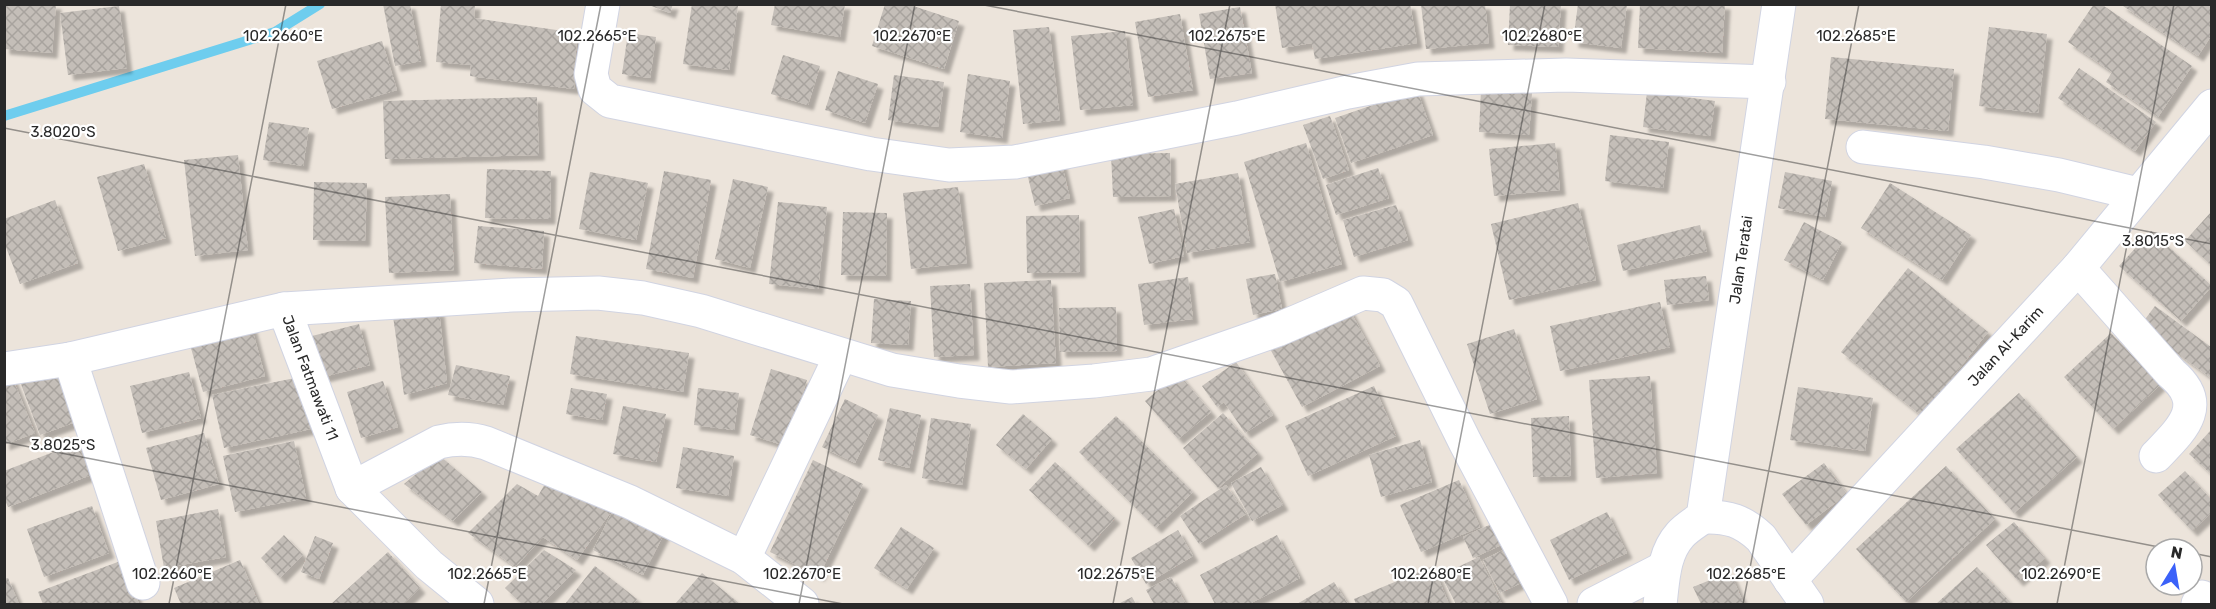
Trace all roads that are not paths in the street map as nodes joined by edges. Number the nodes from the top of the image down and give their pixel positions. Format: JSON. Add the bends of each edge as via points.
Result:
{"nodes":[{"id":1,"x":603,"y":4,"type":"edge"},
{"id":2,"x":1779,"y":4,"type":"edge"},
{"id":3,"x":1769,"y":82,"type":"junction"},
{"id":4,"x":2207,"y":121,"type":"edge"},
{"id":5,"x":1863,"y":147,"type":"dead end"},
{"id":6,"x":2138,"y":194,"type":"junction"},
{"id":7,"x":2078,"y":268,"type":"junction"},
{"id":8,"x":284,"y":309,"type":"junction"},
{"id":9,"x":841,"y":355,"type":"junction"},
{"id":10,"x":70,"y":359,"type":"junction"},
{"id":11,"x":4,"y":369,"type":"edge"},
{"id":12,"x":2156,"y":456,"type":"dead end"},
{"id":13,"x":352,"y":488,"type":"junction"},
{"id":14,"x":1703,"y":517,"type":"junction"},
{"id":15,"x":744,"y":558,"type":"junction"},
{"id":16,"x":1664,"y":568,"type":"junction"},
{"id":17,"x":143,"y":583,"type":"dead end"},
{"id":18,"x":1799,"y":592,"type":"edge"},
{"id":19,"x":477,"y":604,"type":"edge"},
{"id":20,"x":802,"y":604,"type":"edge"},
{"id":21,"x":1551,"y":604,"type":"edge"},
{"id":22,"x":1594,"y":604,"type":"edge"},
{"id":23,"x":1660,"y":604,"type":"edge"}],
"edges":[{"from":1,"to":3,"type":"street","via":[[591,74],[596,89],[610,100],[871,154],[950,165],[1016,162],[1418,79],[1566,75]]},
{"from":2,"to":3,"type":"street","name":"Jalan Teratai"},
{"from":3,"to":14,"type":"street","name":"Jalan Teratai"},
{"from":4,"to":6,"type":"street","name":"Jalan Al-Karim"},
{"from":5,"to":6,"type":"street","via":[[1984,162]]},
{"from":6,"to":7,"type":"street","name":"Jalan Al-Karim"},
{"from":7,"to":12,"type":"street","via":[[2183,383],[2188,394],[2188,417],[2182,429]]},
{"from":7,"to":18,"type":"street","name":"Jalan Al-Karim"},
{"from":8,"to":9,"type":"street","via":[[598,292],[701,311]]},
{"from":8,"to":10,"type":"street","name":"Jalan Fatmawati 11"},
{"from":8,"to":13,"type":"street","name":"Jalan Fatmawati 11"},
{"from":9,"to":15,"type":"street"},
{"from":9,"to":21,"type":"street","via":[[892,370],[1011,387],[1094,381],[1150,374],[1277,330],[1363,293],[1383,295],[1396,303]]},
{"from":10,"to":11,"type":"street","name":"Jalan Fatmawati 11"},
{"from":10,"to":17,"type":"street"},
{"from":13,"to":15,"type":"street","via":[[439,442],[473,439],[630,502]]},
{"from":13,"to":19,"type":"street","name":"Jalan Fatmawati 11","via":[[429,565]]},
{"from":14,"to":16,"type":"street","via":[[1680,534]]},
{"from":14,"to":18,"type":"street","via":[[1725,516],[1752,529]]},
{"from":15,"to":20,"type":"street"},
{"from":16,"to":22,"type":"street"},
{"from":16,"to":23,"type":"street"}]}
